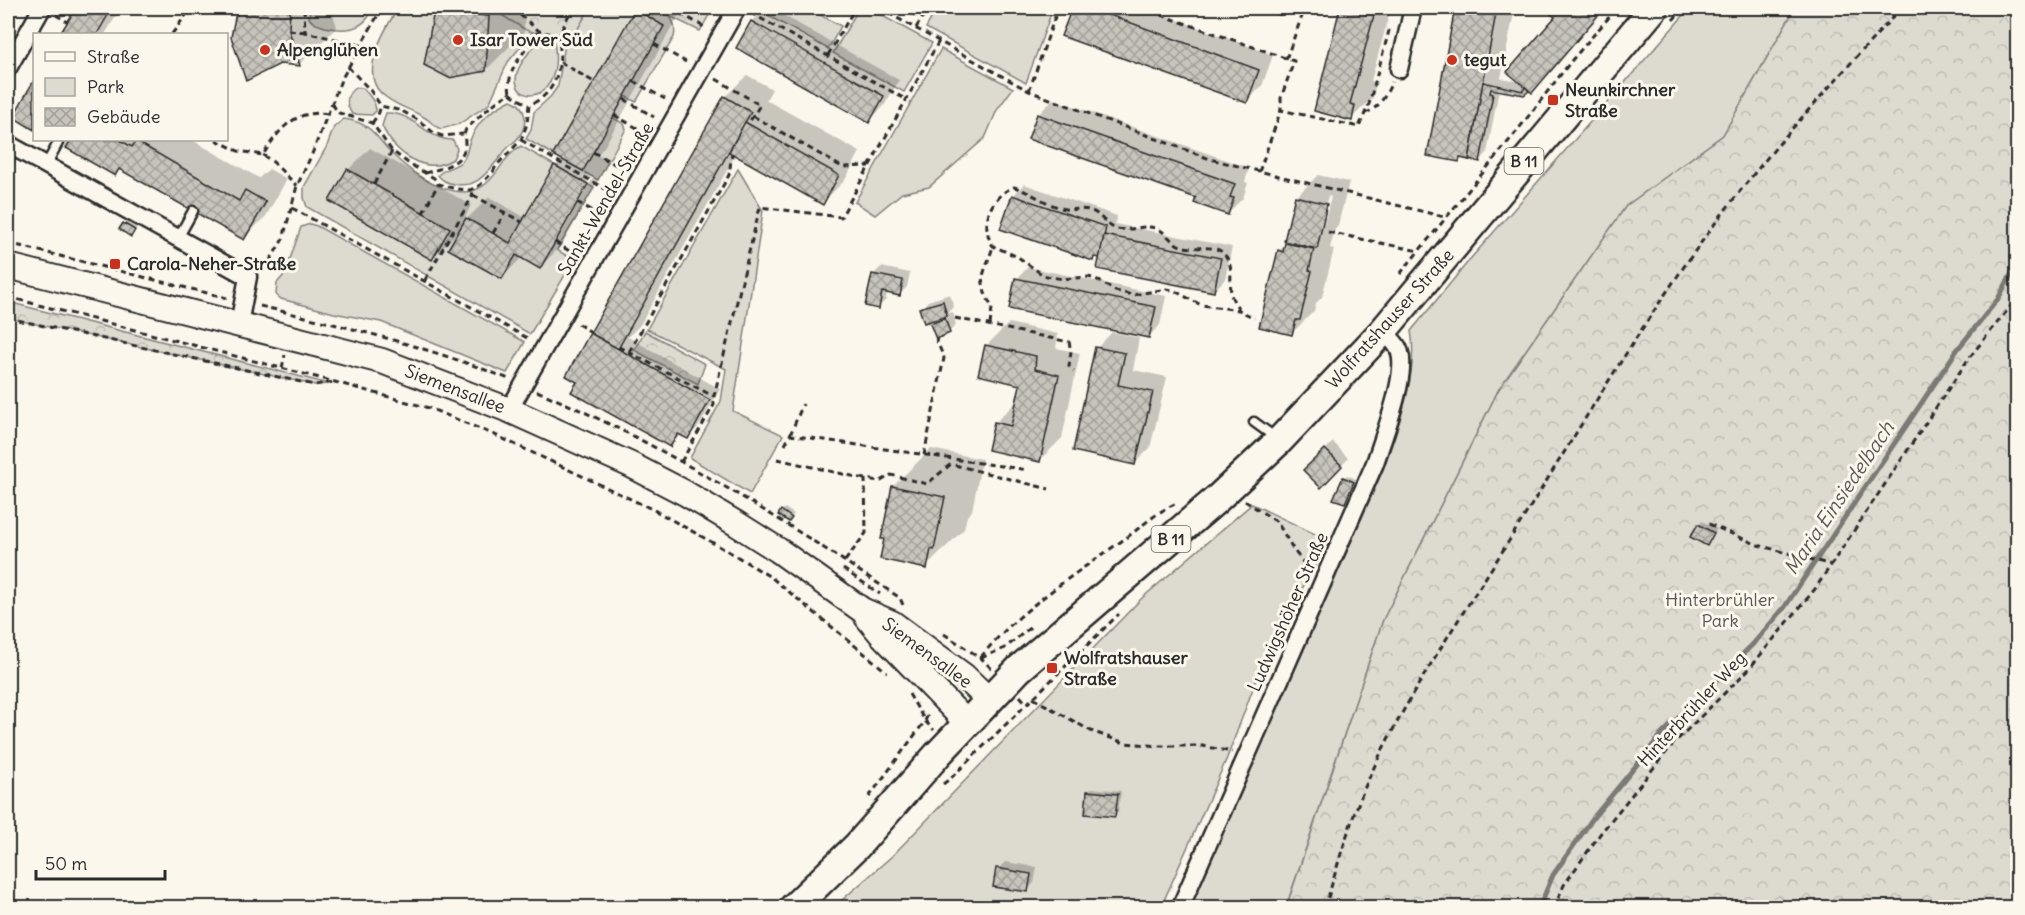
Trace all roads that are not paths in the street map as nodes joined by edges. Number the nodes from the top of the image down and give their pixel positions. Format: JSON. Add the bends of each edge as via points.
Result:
{"nodes":[{"id":1,"x":42,"y":8,"type":"edge"},
{"id":2,"x":1413,"y":8,"type":"edge"},
{"id":3,"x":744,"y":10,"type":"edge"},
{"id":4,"x":1642,"y":11,"type":"edge"},
{"id":5,"x":8,"y":68,"type":"edge"},
{"id":6,"x":1399,"y":69,"type":"road end"},
{"id":7,"x":58,"y":143,"type":"dead end"},
{"id":8,"x":8,"y":144,"type":"edge"},
{"id":9,"x":46,"y":165,"type":"junction"},
{"id":10,"x":193,"y":211,"type":"dead end"},
{"id":11,"x":178,"y":238,"type":"junction"},
{"id":12,"x":8,"y":266,"type":"edge"},
{"id":13,"x":239,"y":324,"type":"junction"},
{"id":14,"x":1383,"y":331,"type":"junction"},
{"id":15,"x":509,"y":410,"type":"junction"},
{"id":16,"x":1254,"y":423,"type":"dead end"},
{"id":17,"x":1279,"y":441,"type":"junction"},
{"id":18,"x":862,"y":610,"type":"junction"},
{"id":19,"x":989,"y":700,"type":"junction"},
{"id":20,"x":967,"y":723,"type":"junction"},
{"id":21,"x":793,"y":908,"type":"edge"},
{"id":22,"x":1180,"y":908,"type":"edge"}],
"edges":[{"from":1,"to":5,"type":"street"},
{"from":2,"to":6,"type":"street"},
{"from":3,"to":15,"type":"street","name":"Sankt-Wendel-Straße"},
{"from":4,"to":14,"type":"main road","name":"Wolfratshauser Straße","number":"B 11"},
{"from":7,"to":9,"type":"lane"},
{"from":8,"to":9,"type":"street"},
{"from":9,"to":11,"type":"street"},
{"from":10,"to":11,"type":"lane"},
{"from":11,"to":13,"type":"street","via":[[248,277]]},
{"from":12,"to":13,"type":"main road","name":"Siemensallee"},
{"from":13,"to":15,"type":"main road","name":"Siemensallee","via":[[382,361]]},
{"from":14,"to":17,"type":"main road","name":"Wolfratshauser Straße","number":"B 11"},
{"from":14,"to":22,"type":"street","name":"Ludwigshöher Straße","via":[[1400,353],[1401,371],[1375,463]]},
{"from":15,"to":18,"type":"main road","name":"Siemensallee","via":[[685,493],[778,550]]},
{"from":16,"to":17,"type":"lane"},
{"from":17,"to":19,"type":"main road","name":"Wolfratshauser Straße","number":"B 11","via":[[1019,669]]},
{"from":18,"to":19,"type":"main road","name":"Siemensallee","via":[[892,623],[964,676]]},
{"from":18,"to":20,"type":"main road","name":"Siemensallee"},
{"from":19,"to":20,"type":"main road","name":"Wolfratshauser Straße","number":"B 11"},
{"from":20,"to":21,"type":"main road","name":"Wolfratshauser Straße","number":"B 11","via":[[857,846]]}]}
